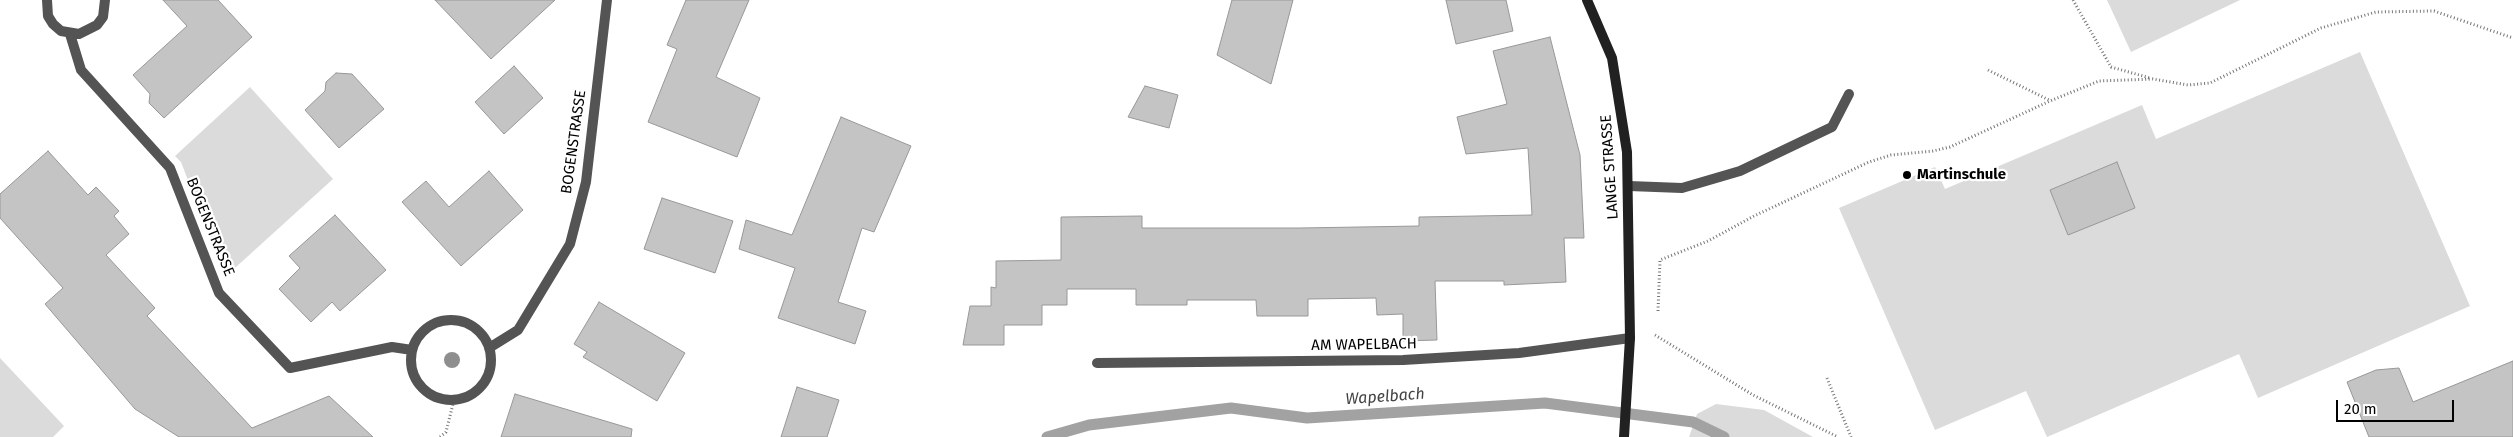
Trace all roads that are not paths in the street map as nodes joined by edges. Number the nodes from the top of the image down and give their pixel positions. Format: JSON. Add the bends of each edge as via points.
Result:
{"nodes":[{"id":1,"x":47,"y":0,"type":"edge"},
{"id":2,"x":105,"y":0,"type":"edge"},
{"id":3,"x":607,"y":0,"type":"edge"},
{"id":4,"x":1587,"y":0,"type":"edge"},
{"id":5,"x":70,"y":34,"type":"junction"},
{"id":6,"x":1849,"y":94,"type":"dead end"},
{"id":7,"x":1629,"y":186,"type":"junction"},
{"id":8,"x":1630,"y":338,"type":"junction"},
{"id":9,"x":489,"y":348,"type":"junction"},
{"id":10,"x":412,"y":350,"type":"junction"},
{"id":11,"x":1097,"y":364,"type":"dead end"},
{"id":12,"x":1624,"y":437,"type":"edge"}],
"edges":[{"from":1,"to":5,"type":"street","via":[[48,16],[53,24]]},
{"from":2,"to":5,"type":"street","via":[[103,17],[97,26],[79,34]]},
{"from":3,"to":9,"type":"street","name":"BOGENSTRASSE","via":[[586,182],[570,244],[518,330]]},
{"from":4,"to":7,"type":"main road","name":"LANGE STRASSE","via":[[1612,58]]},
{"from":5,"to":10,"type":"street","name":"BOGENSTRASSE","via":[[81,70],[170,168],[219,292],[290,368],[392,347]]},
{"from":6,"to":7,"type":"street","via":[[1832,127],[1740,171],[1682,188]]},
{"from":7,"to":8,"type":"main road","name":"LANGE STRASSE"},
{"from":8,"to":11,"type":"street","name":"AM WAPELBACH","via":[[1519,353],[1403,360]]},
{"from":8,"to":12,"type":"main road","name":"LANGE STRASSE"},
{"from":9,"to":10,"type":"street","via":[[474,327],[450,319],[426,328]]},
{"from":9,"to":10,"type":"street","via":[[491,360],[484,383],[476,391],[454,400],[429,394],[420,386],[410,362]]}]}
